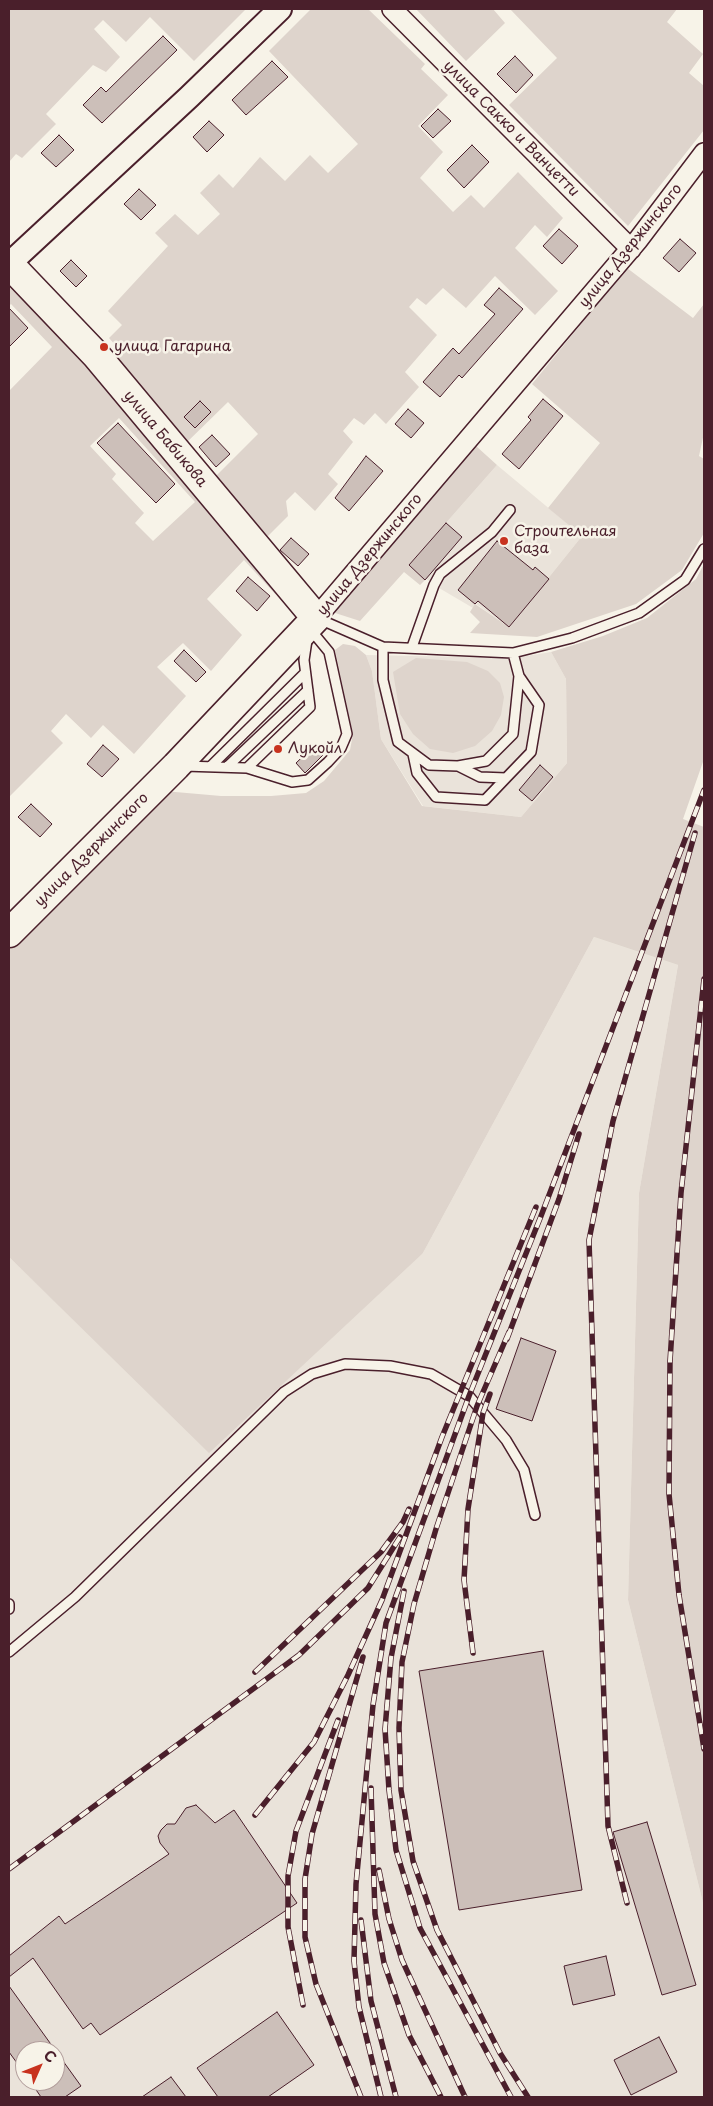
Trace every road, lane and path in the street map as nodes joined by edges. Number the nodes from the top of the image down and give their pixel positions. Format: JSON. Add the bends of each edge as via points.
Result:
{"nodes":[{"id":1,"x":280,"y":9,"type":"edge"},
{"id":2,"x":392,"y":9,"type":"edge"},
{"id":3,"x":704,"y":154,"type":"edge"},
{"id":4,"x":631,"y":249,"type":"junction"},
{"id":5,"x":9,"y":264,"type":"edge"},
{"id":6,"x":510,"y":510,"type":"dead end"},
{"id":7,"x":704,"y":548,"type":"edge"},
{"id":8,"x":312,"y":623,"type":"junction"},
{"id":9,"x":383,"y":647,"type":"junction"},
{"id":10,"x":412,"y":648,"type":"junction"},
{"id":11,"x":513,"y":653,"type":"junction"},
{"id":12,"x":305,"y":673,"type":"junction"},
{"id":13,"x":519,"y":676,"type":"junction"},
{"id":14,"x":308,"y":690,"type":"junction"},
{"id":15,"x":414,"y":754,"type":"junction"},
{"id":16,"x":176,"y":766,"type":"junction"},
{"id":17,"x":211,"y":766,"type":"junction"},
{"id":18,"x":228,"y":766,"type":"junction"},
{"id":19,"x":458,"y":766,"type":"junction"},
{"id":20,"x":247,"y":768,"type":"junction"},
{"id":21,"x":506,"y":778,"type":"junction"},
{"id":22,"x":9,"y":933,"type":"edge"},
{"id":23,"x":535,"y":1515,"type":"dead end"},
{"id":24,"x":9,"y":1604,"type":"edge"},
{"id":25,"x":9,"y":1609,"type":"edge"},
{"id":26,"x":9,"y":1652,"type":"edge"}],
"edges":[{"from":1,"to":5,"type":"street"},
{"from":2,"to":4,"type":"street","name":"улица Сакко и Ванцетти"},
{"from":3,"to":4,"type":"street","name":"улица Дзержинского"},
{"from":4,"to":8,"type":"street","name":"улица Дзержинского"},
{"from":5,"to":8,"type":"main road","name":"улица Бабикова","via":[[96,355]]},
{"from":6,"to":10,"type":"lane","via":[[492,532],[440,574]]},
{"from":7,"to":11,"type":"lane","via":[[685,580],[639,613],[572,638]]},
{"from":8,"to":9,"type":"lane"},
{"from":8,"to":12,"type":"lane","via":[[304,660]]},
{"from":8,"to":16,"type":"main road","name":"улица Дзержинского"},
{"from":8,"to":20,"type":"lane","via":[[329,652],[347,734],[340,748],[308,780],[292,782]]},
{"from":9,"to":10,"type":"lane"},
{"from":9,"to":15,"type":"lane","via":[[382,680],[398,742]]},
{"from":10,"to":11,"type":"lane"},
{"from":11,"to":13,"type":"lane"},
{"from":12,"to":14,"type":"lane"},
{"from":12,"to":17,"type":"lane"},
{"from":13,"to":19,"type":"lane","via":[[513,734],[486,761]]},
{"from":13,"to":21,"type":"lane","via":[[539,705],[532,752]]},
{"from":14,"to":18,"type":"lane"},
{"from":14,"to":20,"type":"lane","via":[[310,707]]},
{"from":15,"to":19,"type":"lane","via":[[429,766]]},
{"from":15,"to":21,"type":"lane","via":[[417,773],[436,796],[485,800]]},
{"from":16,"to":17,"type":"lane"},
{"from":16,"to":22,"type":"main road","name":"улица Дзержинского"},
{"from":17,"to":18,"type":"lane"},
{"from":18,"to":20,"type":"lane"},
{"from":19,"to":21,"type":"lane","via":[[480,777]]},
{"from":23,"to":26,"type":"lane","via":[[524,1470],[506,1440],[468,1396],[431,1374],[390,1366],[345,1364],[312,1374],[284,1392],[75,1597]]},
{"from":24,"to":25,"type":"lane"}]}
